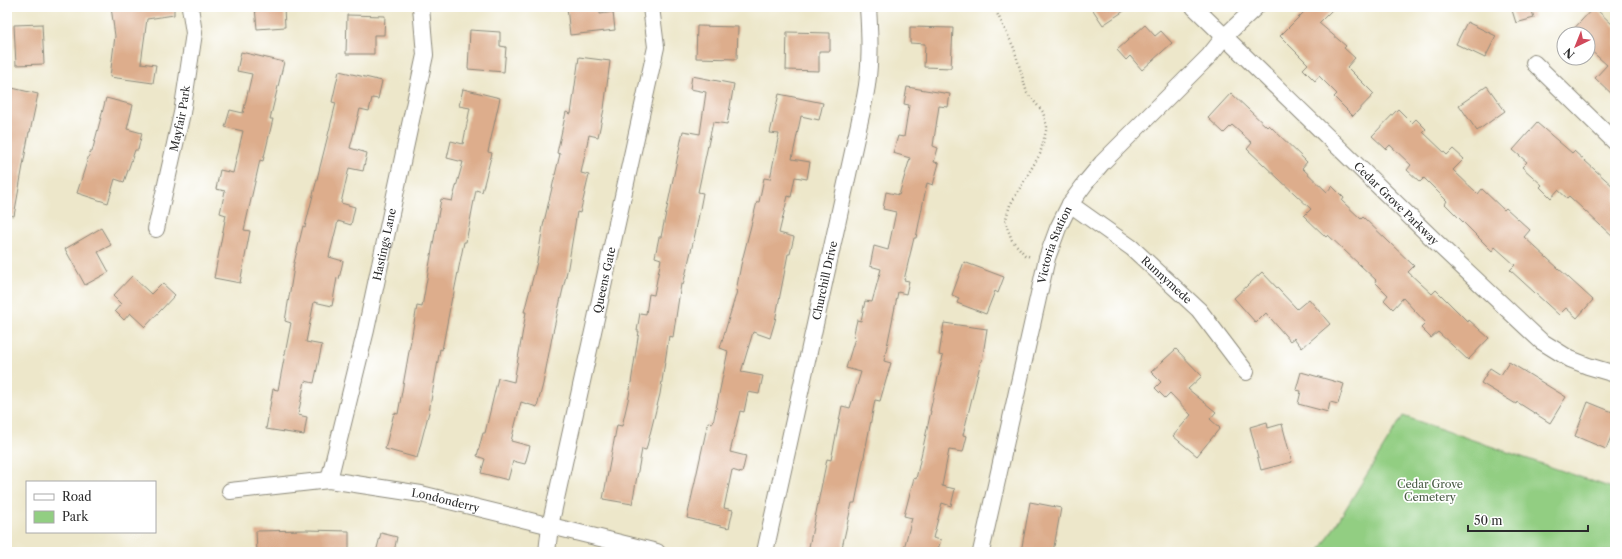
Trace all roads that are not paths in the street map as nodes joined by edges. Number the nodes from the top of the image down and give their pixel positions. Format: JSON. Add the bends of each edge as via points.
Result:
{"nodes":[{"id":1,"x":190,"y":7,"type":"edge"},
{"id":2,"x":421,"y":7,"type":"edge"},
{"id":3,"x":651,"y":7,"type":"edge"},
{"id":4,"x":868,"y":7,"type":"edge"},
{"id":5,"x":1194,"y":7,"type":"edge"},
{"id":6,"x":1256,"y":7,"type":"edge"},
{"id":7,"x":1224,"y":37,"type":"junction"},
{"id":8,"x":1534,"y":63,"type":"dead end"},
{"id":9,"x":1615,"y":142,"type":"edge"},
{"id":10,"x":1070,"y":204,"type":"junction"},
{"id":11,"x":156,"y":229,"type":"dead end"},
{"id":12,"x":1246,"y":372,"type":"dead end"},
{"id":13,"x":1615,"y":374,"type":"edge"},
{"id":14,"x":329,"y":480,"type":"junction"},
{"id":15,"x":230,"y":491,"type":"dead end"},
{"id":16,"x":550,"y":526,"type":"junction"},
{"id":17,"x":547,"y":552,"type":"edge"},
{"id":18,"x":657,"y":552,"type":"edge"},
{"id":19,"x":765,"y":552,"type":"edge"},
{"id":20,"x":981,"y":552,"type":"edge"}],
"edges":[{"from":1,"to":11,"type":"street","name":"Mayfair Park","via":[[194,33],[182,113]]},
{"from":2,"to":14,"type":"street","name":"Hastings Lane","via":[[425,55],[366,330]]},
{"from":3,"to":16,"type":"street","name":"Queens Gate","via":[[656,48]]},
{"from":4,"to":19,"type":"street","name":"Churchill Drive","via":[[870,74]]},
{"from":5,"to":7,"type":"street","name":"Cedar Grove Parkway"},
{"from":6,"to":7,"type":"street","name":"Victoria Station"},
{"from":7,"to":10,"type":"street","name":"Victoria Station","via":[[1209,56],[1102,163]]},
{"from":7,"to":13,"type":"street","name":"Cedar Grove Parkway","via":[[1541,341],[1570,359]]},
{"from":8,"to":9,"type":"street"},
{"from":10,"to":12,"type":"street","name":"Runnymede","via":[[1132,248],[1199,310]]},
{"from":10,"to":20,"type":"street","name":"Victoria Station","via":[[1058,228],[1046,263]]},
{"from":14,"to":15,"type":"street","name":"Londonderry"},
{"from":14,"to":16,"type":"street","name":"Londonderry","via":[[422,494]]},
{"from":16,"to":17,"type":"street","name":"Queens Gate"},
{"from":16,"to":18,"type":"street","name":"Londonderry"}]}
